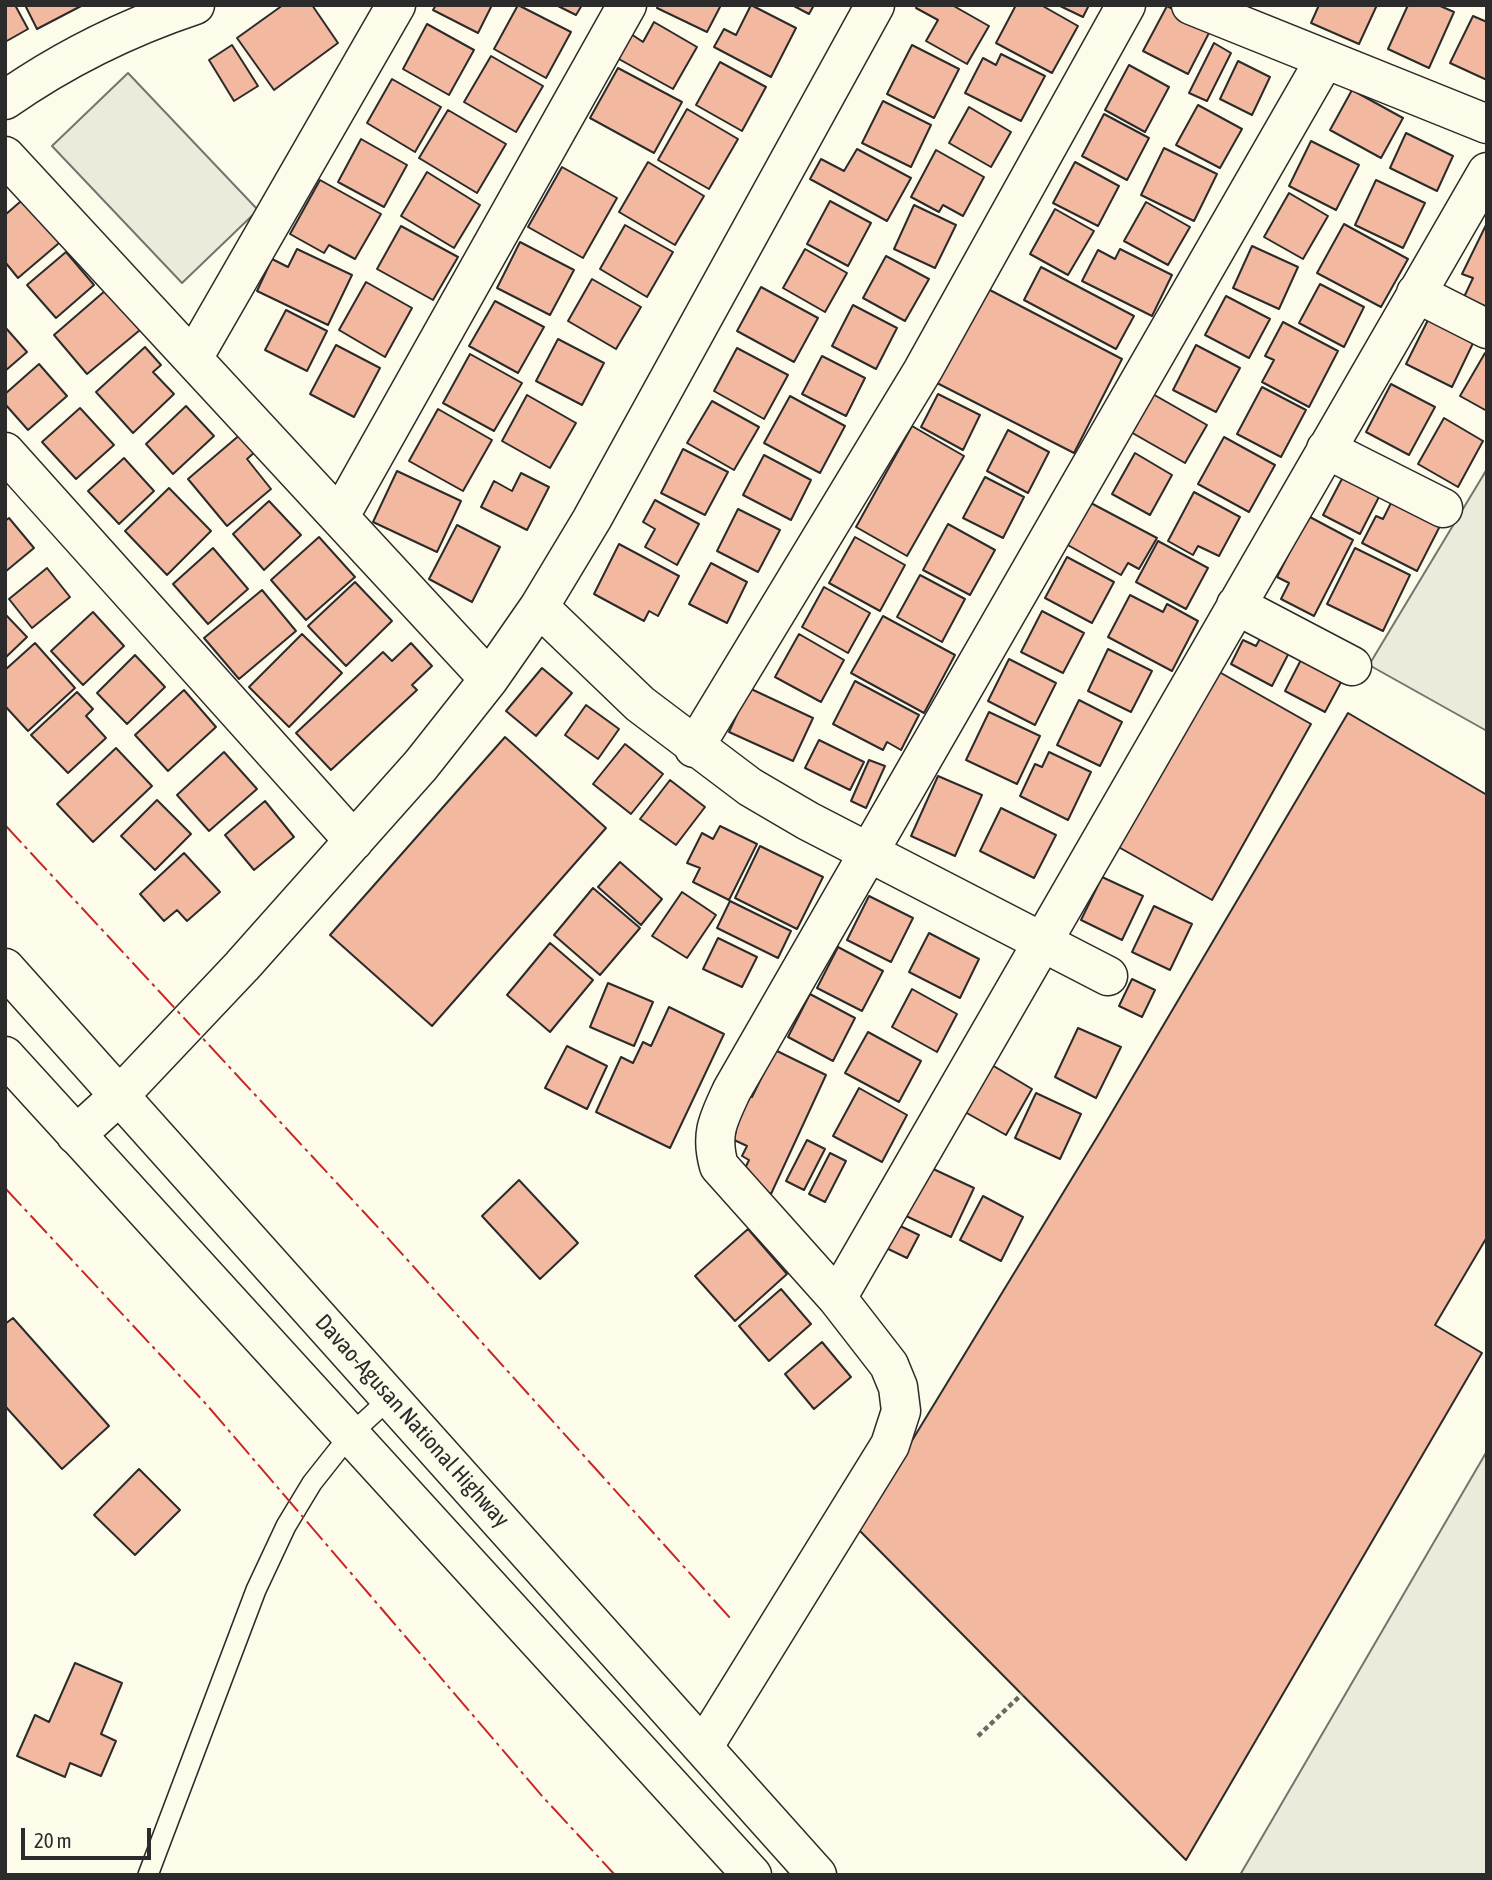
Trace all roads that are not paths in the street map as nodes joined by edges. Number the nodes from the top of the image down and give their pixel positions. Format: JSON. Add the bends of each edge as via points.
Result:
{"nodes":[{"id":1,"x":195,"y":5,"type":"edge"},
{"id":2,"x":396,"y":5,"type":"edge"},
{"id":3,"x":627,"y":5,"type":"edge"},
{"id":4,"x":875,"y":5,"type":"edge"},
{"id":5,"x":1126,"y":5,"type":"edge"},
{"id":6,"x":1191,"y":5,"type":"edge"},
{"id":7,"x":1325,"y":59,"type":"junction"},
{"id":8,"x":5,"y":100,"type":"edge"},
{"id":9,"x":1487,"y":124,"type":"edge"},
{"id":10,"x":5,"y":156,"type":"edge"},
{"id":11,"x":1487,"y":172,"type":"edge"},
{"id":12,"x":1416,"y":293,"type":"junction"},
{"id":13,"x":1487,"y":329,"type":"edge"},
{"id":14,"x":193,"y":358,"type":"junction"},
{"id":15,"x":1326,"y":449,"type":"junction"},
{"id":16,"x":5,"y":452,"type":"edge"},
{"id":17,"x":1443,"y":508,"type":"dead end"},
{"id":18,"x":340,"y":516,"type":"junction"},
{"id":19,"x":1236,"y":606,"type":"junction"},
{"id":20,"x":539,"y":607,"type":"junction"},
{"id":21,"x":1352,"y":666,"type":"dead end"},
{"id":22,"x":489,"y":679,"type":"junction"},
{"id":23,"x":694,"y":748,"type":"junction"},
{"id":24,"x":355,"y":841,"type":"junction"},
{"id":25,"x":867,"y":852,"type":"junction"},
{"id":26,"x":1041,"y":944,"type":"junction"},
{"id":27,"x":5,"y":968,"type":"edge"},
{"id":28,"x":1108,"y":976,"type":"dead end"},
{"id":29,"x":5,"y":1056,"type":"edge"},
{"id":30,"x":120,"y":1095,"type":"junction"},
{"id":31,"x":76,"y":1135,"type":"junction"},
{"id":32,"x":837,"y":1298,"type":"junction"},
{"id":33,"x":390,"y":1398,"type":"junction"},
{"id":34,"x":350,"y":1435,"type":"junction"},
{"id":35,"x":704,"y":1746,"type":"junction"},
{"id":36,"x":148,"y":1875,"type":"edge"},
{"id":37,"x":752,"y":1875,"type":"edge"},
{"id":38,"x":817,"y":1875,"type":"edge"}],
"edges":[{"from":1,"to":8,"type":"main road","via":[[123,31],[51,68]]},
{"from":2,"to":14,"type":"main road"},
{"from":3,"to":18,"type":"main road"},
{"from":4,"to":20,"type":"main road"},
{"from":5,"to":23,"type":"main road","via":[[923,370]]},
{"from":6,"to":7,"type":"main road"},
{"from":7,"to":9,"type":"main road"},
{"from":7,"to":25,"type":"main road"},
{"from":10,"to":14,"type":"main road"},
{"from":11,"to":12,"type":"main road"},
{"from":12,"to":13,"type":"main road"},
{"from":12,"to":15,"type":"main road"},
{"from":14,"to":18,"type":"main road"},
{"from":15,"to":17,"type":"main road"},
{"from":15,"to":19,"type":"main road"},
{"from":16,"to":24,"type":"main road"},
{"from":18,"to":22,"type":"main road"},
{"from":19,"to":21,"type":"main road"},
{"from":19,"to":26,"type":"main road"},
{"from":20,"to":22,"type":"main road"},
{"from":20,"to":23,"type":"main road","via":[[605,673]]},
{"from":22,"to":24,"type":"main road"},
{"from":23,"to":25,"type":"main road","via":[[762,794]]},
{"from":24,"to":30,"type":"main road"},
{"from":25,"to":26,"type":"main road"},
{"from":25,"to":32,"type":"main road","via":[[732,1090],[717,1122],[713,1145],[719,1166],[733,1185]]},
{"from":26,"to":28,"type":"main road"},
{"from":26,"to":32,"type":"main road"},
{"from":27,"to":30,"type":"main road","name":"Davao-Agusan National Highway"},
{"from":29,"to":31,"type":"main road"},
{"from":30,"to":31,"type":"main road"},
{"from":30,"to":33,"type":"main road","name":"Davao-Agusan National Highway"},
{"from":31,"to":34,"type":"main road"},
{"from":32,"to":35,"type":"main road","via":[[889,1365],[901,1411],[890,1445]]},
{"from":33,"to":34,"type":"lane"},
{"from":33,"to":35,"type":"main road","name":"Davao-Agusan National Highway"},
{"from":34,"to":36,"type":"lane","via":[[312,1483],[256,1590]]},
{"from":34,"to":37,"type":"main road"},
{"from":35,"to":38,"type":"main road","name":"Davao-Agusan National Highway"}]}
